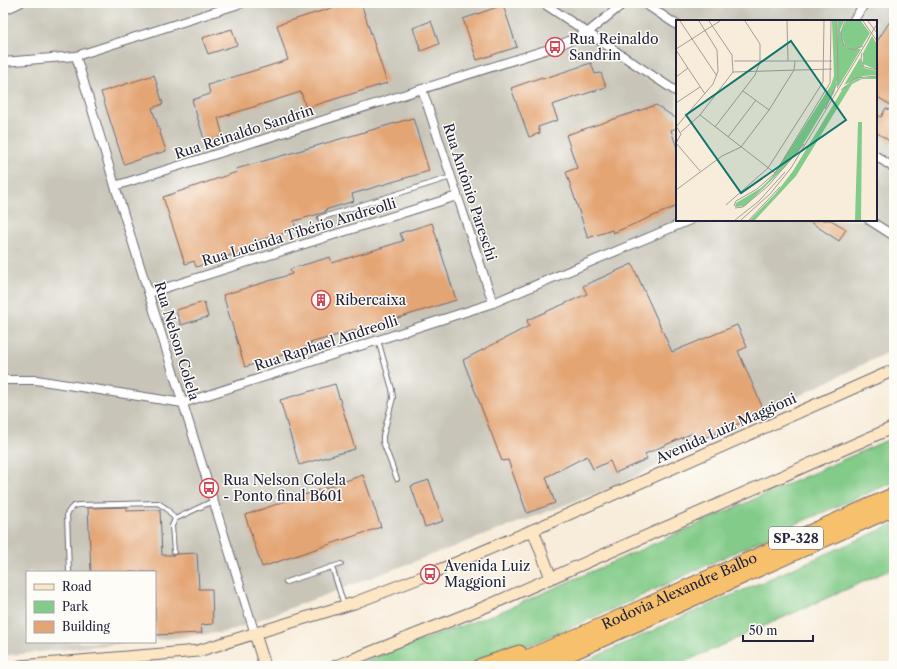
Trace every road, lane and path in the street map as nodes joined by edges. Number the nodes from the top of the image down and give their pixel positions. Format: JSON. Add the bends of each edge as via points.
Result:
{"nodes":[{"id":1,"x":20,"y":3,"type":"edge"},
{"id":2,"x":242,"y":3,"type":"edge"},
{"id":3,"x":542,"y":3,"type":"edge"},
{"id":4,"x":624,"y":3,"type":"edge"},
{"id":5,"x":644,"y":3,"type":"edge"},
{"id":6,"x":865,"y":3,"type":"edge"},
{"id":7,"x":3,"y":11,"type":"edge"},
{"id":8,"x":854,"y":20,"type":"edge"},
{"id":9,"x":676,"y":23,"type":"edge"},
{"id":10,"x":587,"y":33,"type":"junction"},
{"id":11,"x":76,"y":56,"type":"junction"},
{"id":12,"x":3,"y":62,"type":"edge"},
{"id":13,"x":422,"y":89,"type":"junction"},
{"id":14,"x":676,"y":91,"type":"edge"},
{"id":15,"x":877,"y":157,"type":"edge"},
{"id":16,"x":894,"y":168,"type":"edge"},
{"id":17,"x":451,"y":177,"type":"junction"},
{"id":18,"x":115,"y":186,"type":"junction"},
{"id":19,"x":458,"y":196,"type":"junction"},
{"id":20,"x":320,"y":218,"type":"dead end"},
{"id":21,"x":688,"y":221,"type":"edge"},
{"id":22,"x":871,"y":221,"type":"edge"},
{"id":23,"x":894,"y":236,"type":"edge"},
{"id":24,"x":148,"y":293,"type":"junction"},
{"id":25,"x":493,"y":303,"type":"junction"},
{"id":26,"x":378,"y":340,"type":"junction"},
{"id":27,"x":894,"y":370,"type":"edge"},
{"id":28,"x":3,"y":380,"type":"edge"},
{"id":29,"x":183,"y":403,"type":"junction"},
{"id":30,"x":894,"y":426,"type":"edge"},
{"id":31,"x":397,"y":479,"type":"dead end"},
{"id":32,"x":894,"y":485,"type":"edge"},
{"id":33,"x":894,"y":495,"type":"edge"},
{"id":34,"x":213,"y":501,"type":"junction"},
{"id":35,"x":894,"y":509,"type":"edge"},
{"id":36,"x":175,"y":519,"type":"junction"},
{"id":37,"x":533,"y":530,"type":"junction"},
{"id":38,"x":174,"y":552,"type":"dead end"},
{"id":39,"x":340,"y":564,"type":"dead end"},
{"id":40,"x":332,"y":567,"type":"junction"},
{"id":41,"x":69,"y":571,"type":"edge"},
{"id":42,"x":551,"y":578,"type":"junction"},
{"id":43,"x":286,"y":582,"type":"dead end"},
{"id":44,"x":698,"y":582,"type":"junction"},
{"id":45,"x":344,"y":606,"type":"junction"},
{"id":46,"x":603,"y":625,"type":"junction"},
{"id":47,"x":255,"y":634,"type":"junction"},
{"id":48,"x":20,"y":666,"type":"edge"},
{"id":49,"x":265,"y":666,"type":"edge"},
{"id":50,"x":336,"y":666,"type":"edge"},
{"id":51,"x":481,"y":666,"type":"edge"},
{"id":52,"x":508,"y":666,"type":"edge"},
{"id":53,"x":543,"y":666,"type":"edge"}],
"edges":[{"from":1,"to":7,"type":"street"},
{"from":2,"to":11,"type":"street"},
{"from":3,"to":10,"type":"street"},
{"from":4,"to":10,"type":"street","name":"Rua Reinaldo Sandrin"},
{"from":5,"to":9,"type":"street"},
{"from":6,"to":8,"type":"street"},
{"from":10,"to":13,"type":"street","name":"Rua Reinaldo Sandrin","via":[[555,47]]},
{"from":10,"to":14,"type":"street"},
{"from":11,"to":12,"type":"street"},
{"from":11,"to":18,"type":"street","name":"Rua Nelson Colela"},
{"from":13,"to":17,"type":"street","name":"Rua Antônio Pareschi"},
{"from":13,"to":18,"type":"street","name":"Rua Reinaldo Sandrin"},
{"from":15,"to":16,"type":"street"},
{"from":17,"to":19,"type":"street","name":"Rua Antônio Pareschi"},
{"from":17,"to":20,"type":"lane"},
{"from":18,"to":24,"type":"street","name":"Rua Nelson Colela"},
{"from":19,"to":24,"type":"street","name":"Rua Lucinda Tibério Andreolli"},
{"from":19,"to":25,"type":"street","name":"Rua Antônio Pareschi"},
{"from":21,"to":25,"type":"street","name":"Rua Raphael Andreolli"},
{"from":22,"to":23,"type":"street"},
{"from":24,"to":29,"type":"street","name":"Rua Nelson Colela"},
{"from":25,"to":26,"type":"street","name":"Rua Raphael Andreolli"},
{"from":26,"to":29,"type":"street","name":"Rua Raphael Andreolli"},
{"from":26,"to":31,"type":"lane","via":[[393,398],[383,442]]},
{"from":27,"to":37,"type":"street","name":"Avenida Luiz Maggioni"},
{"from":28,"to":29,"type":"street","name":"Rua Raphael Andreolli","via":[[36,380]]},
{"from":29,"to":34,"type":"street","name":"Rua Nelson Colela"},
{"from":30,"to":42,"type":"street"},
{"from":32,"to":44,"type":"highway"},
{"from":33,"to":44,"type":"highway","name":"Rodovia Alexandre Balbo","number":"SP-328"},
{"from":34,"to":36,"type":"lane"},
{"from":34,"to":47,"type":"street","name":"Rua Nelson Colela"},
{"from":35,"to":53,"type":"highway","name":"Rodovia Alexandre Balbo","number":"SP-328","via":[[786,555]]},
{"from":36,"to":38,"type":"lane","via":[[172,526]]},
{"from":36,"to":41,"type":"lane","via":[[158,503],[73,506],[67,514]]},
{"from":37,"to":42,"type":"street"},
{"from":37,"to":45,"type":"street","name":"Avenida Luiz Maggioni","via":[[430,574]]},
{"from":39,"to":40,"type":"lane"},
{"from":40,"to":43,"type":"lane"},
{"from":40,"to":45,"type":"lane"},
{"from":42,"to":50,"type":"street"},
{"from":44,"to":46,"type":"highway","name":"Rodovia Alexandre Balbo","number":"SP-328"},
{"from":45,"to":47,"type":"street","name":"Avenida Luiz Maggioni"},
{"from":46,"to":51,"type":"highway"},
{"from":46,"to":52,"type":"highway","name":"Rodovia Alexandre Balbo","number":"SP-328"},
{"from":47,"to":48,"type":"street","name":"Avenida Luiz Maggioni","via":[[198,651]]},
{"from":47,"to":49,"type":"street"}]}
